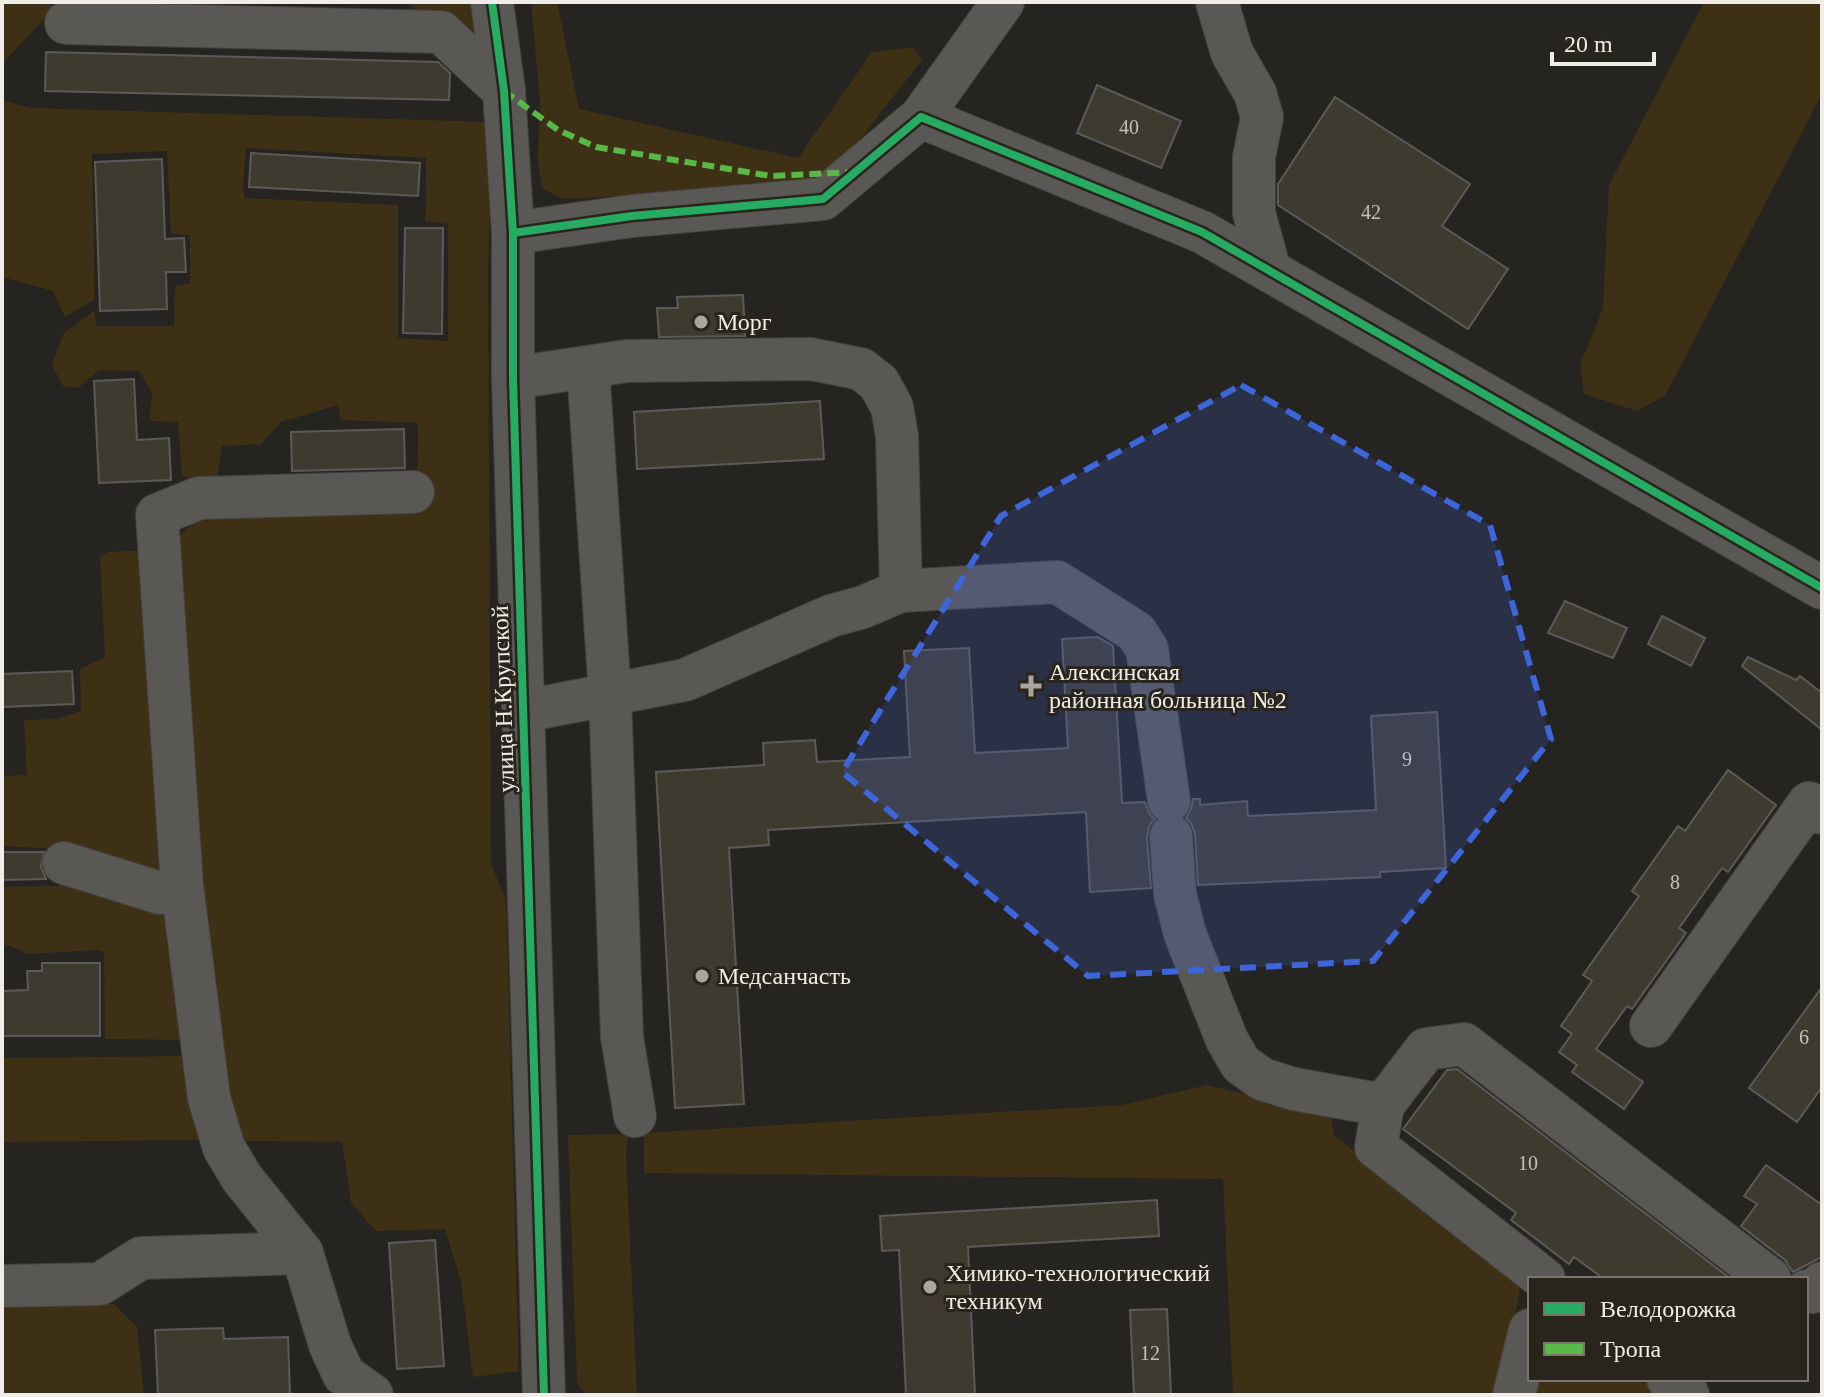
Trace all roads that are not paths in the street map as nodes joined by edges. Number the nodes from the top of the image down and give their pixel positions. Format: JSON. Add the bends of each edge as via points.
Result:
{"nodes":[{"id":1,"x":492,"y":2,"type":"edge"},
{"id":2,"x":1003,"y":2,"type":"edge"},
{"id":3,"x":1217,"y":2,"type":"edge"},
{"id":4,"x":66,"y":23,"type":"dead end"},
{"id":5,"x":504,"y":91,"type":"junction"},
{"id":6,"x":921,"y":117,"type":"junction"},
{"id":7,"x":513,"y":233,"type":"junction"},
{"id":8,"x":1270,"y":271,"type":"junction"},
{"id":9,"x":588,"y":367,"type":"junction"},
{"id":10,"x":513,"y":378,"type":"junction"},
{"id":11,"x":413,"y":492,"type":"dead end"},
{"id":12,"x":1822,"y":588,"type":"edge"},
{"id":13,"x":901,"y":591,"type":"junction"},
{"id":14,"x":610,"y":695,"type":"junction"},
{"id":15,"x":524,"y":711,"type":"junction"},
{"id":16,"x":1822,"y":813,"type":"edge"},
{"id":17,"x":64,"y":863,"type":"dead end"},
{"id":18,"x":182,"y":885,"type":"junction"},
{"id":19,"x":1651,"y":1026,"type":"dead end"},
{"id":20,"x":1383,"y":1105,"type":"junction"},
{"id":21,"x":635,"y":1116,"type":"dead end"},
{"id":22,"x":302,"y":1253,"type":"junction"},
{"id":23,"x":1540,"y":1277,"type":"edge"},
{"id":24,"x":1767,"y":1277,"type":"edge"},
{"id":25,"x":2,"y":1286,"type":"edge"},
{"id":26,"x":1528,"y":1338,"type":"edge"},
{"id":27,"x":1670,"y":1381,"type":"edge"},
{"id":28,"x":372,"y":1395,"type":"edge"},
{"id":29,"x":544,"y":1395,"type":"edge"},
{"id":30,"x":1514,"y":1395,"type":"edge"},
{"id":31,"x":1688,"y":1395,"type":"edge"}],
"edges":[{"from":1,"to":5,"type":"street","name":"улица Н.Крупской"},
{"from":2,"to":6,"type":"street"},
{"from":3,"to":8,"type":"street","via":[[1232,53],[1262,117],[1254,157],[1254,213]]},
{"from":4,"to":5,"type":"street","via":[[441,32]]},
{"from":5,"to":7,"type":"street","name":"улица Н.Крупской"},
{"from":6,"to":7,"type":"street","via":[[823,199]]},
{"from":6,"to":8,"type":"street","via":[[1202,232]]},
{"from":7,"to":10,"type":"street","name":"улица Н.Крупской"},
{"from":8,"to":12,"type":"street"},
{"from":9,"to":10,"type":"street"},
{"from":9,"to":13,"type":"street","via":[[627,361],[811,359],[861,369],[879,383],[892,407]]},
{"from":9,"to":14,"type":"street"},
{"from":10,"to":15,"type":"street","name":"улица Н.Крупской"},
{"from":11,"to":18,"type":"street","via":[[199,498],[157,515]]},
{"from":13,"to":14,"type":"street","via":[[685,680]]},
{"from":13,"to":20,"type":"street","via":[[1057,582],[1136,632],[1147,649],[1175,894],[1185,934],[1227,1040],[1241,1064],[1262,1079]]},
{"from":14,"to":15,"type":"street"},
{"from":14,"to":21,"type":"street","via":[[622,1037]]},
{"from":15,"to":29,"type":"street","name":"улица Н.Крупской"},
{"from":16,"to":19,"type":"street","via":[[1809,803]]},
{"from":17,"to":18,"type":"street","via":[[160,893]]},
{"from":18,"to":22,"type":"street","via":[[209,1098],[224,1148]]},
{"from":20,"to":23,"type":"street","via":[[1376,1147]]},
{"from":20,"to":24,"type":"street","via":[[1426,1049],[1464,1044]]},
{"from":22,"to":25,"type":"street","via":[[141,1258],[100,1284]]},
{"from":22,"to":28,"type":"street","via":[[344,1375]]},
{"from":26,"to":30,"type":"street"},
{"from":27,"to":31,"type":"street"}]}
